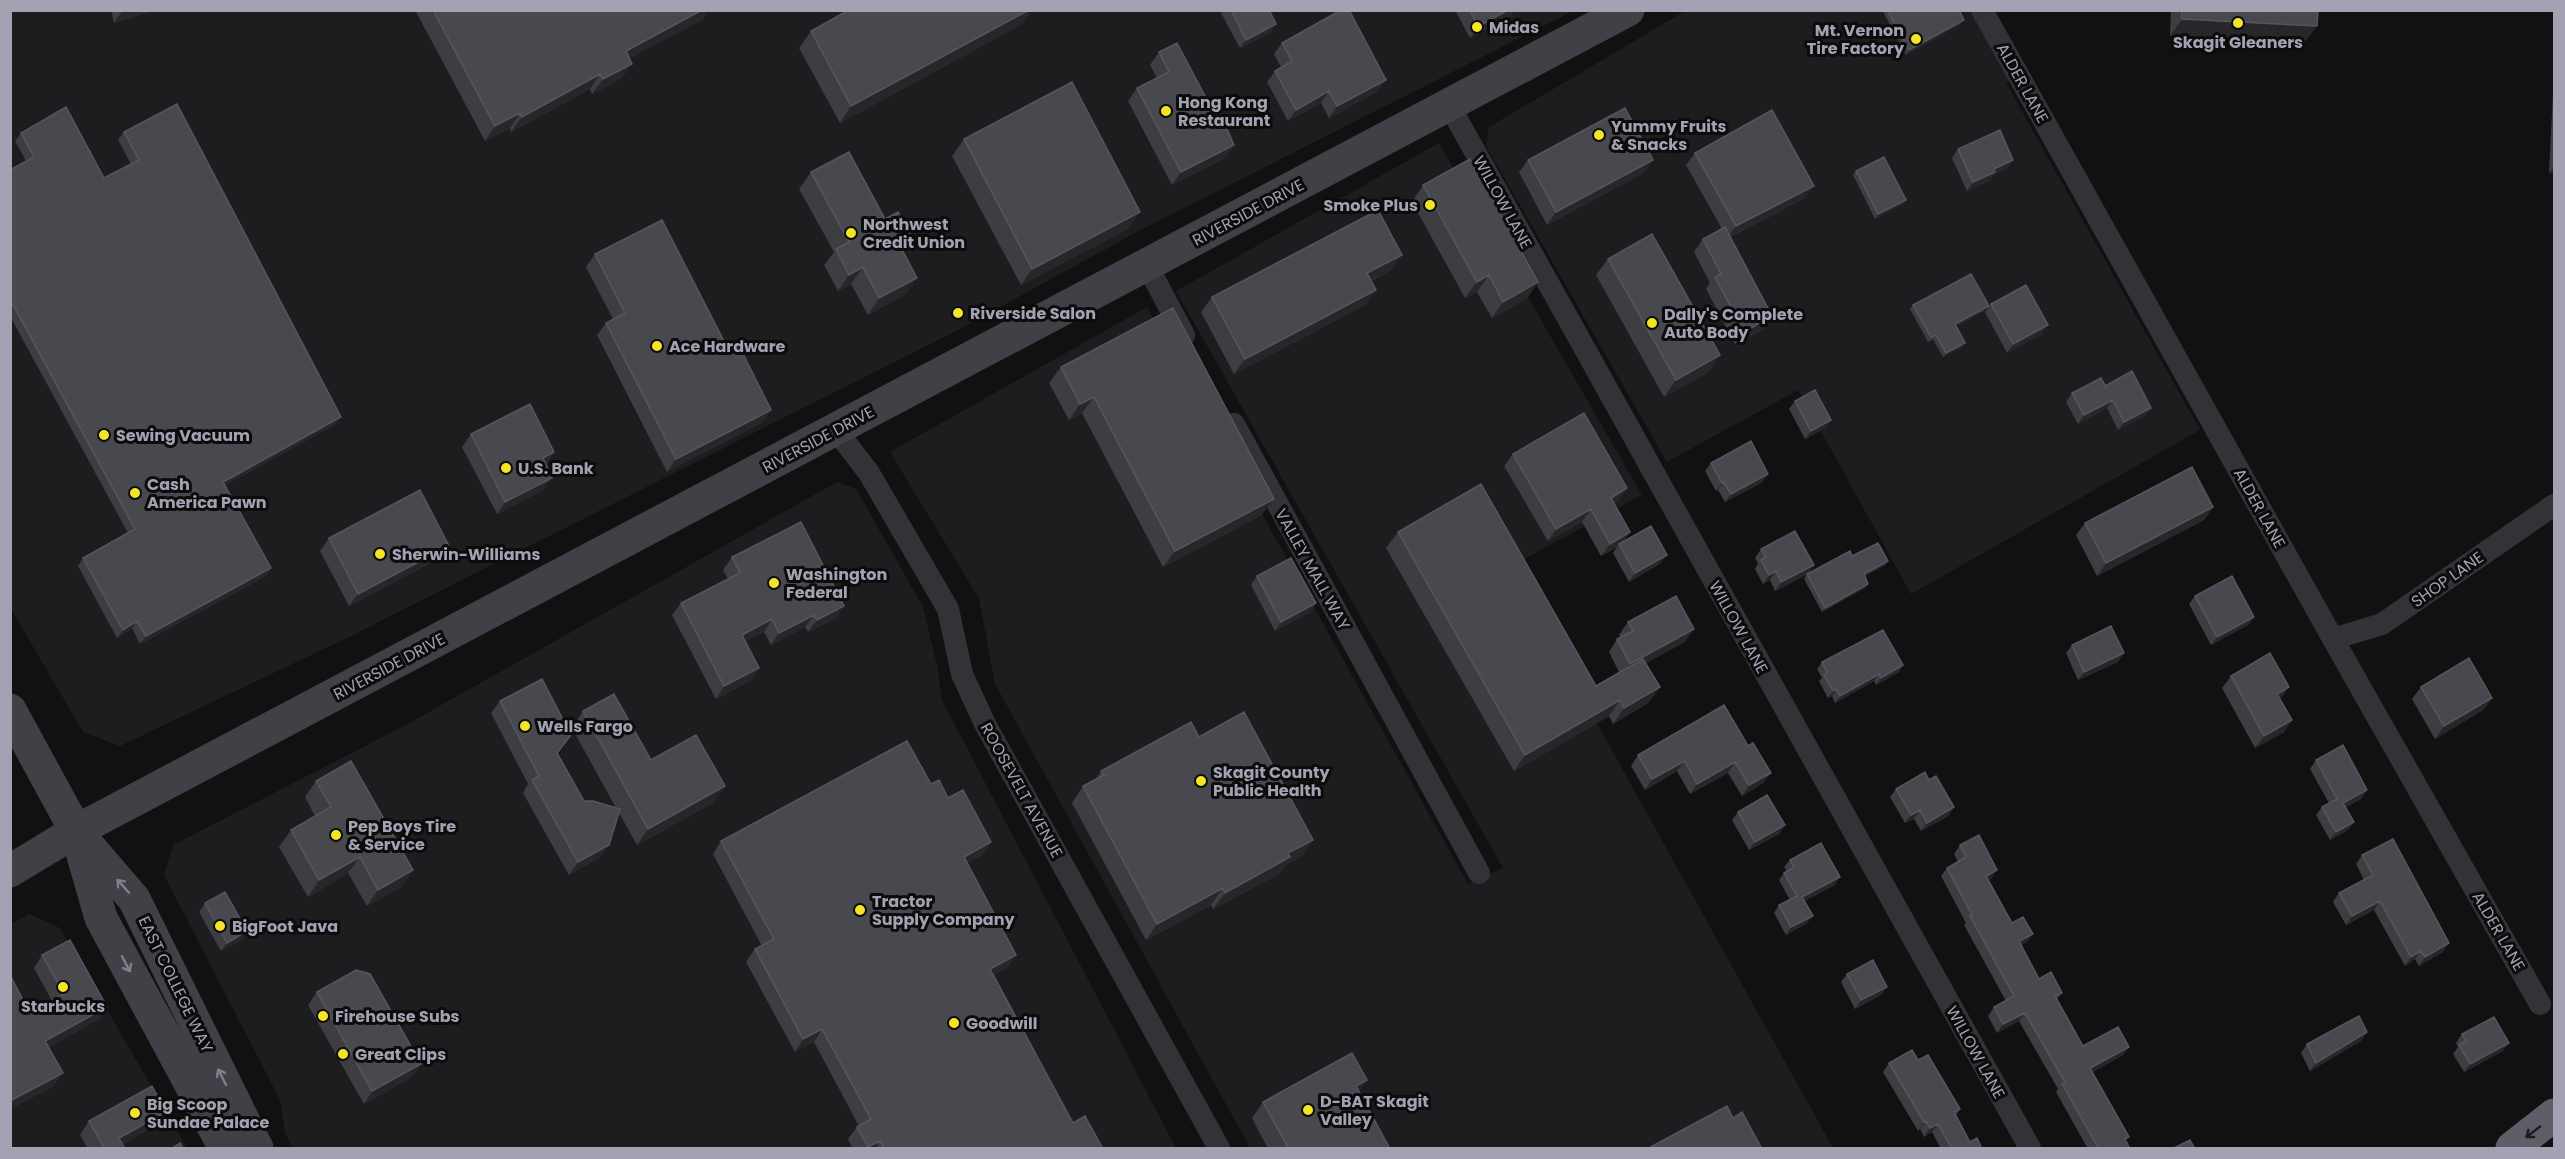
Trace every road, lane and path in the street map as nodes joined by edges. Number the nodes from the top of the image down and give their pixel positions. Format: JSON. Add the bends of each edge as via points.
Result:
{"nodes":[{"id":1,"x":1628,"y":10,"type":"edge"},
{"id":2,"x":1982,"y":10,"type":"edge"},
{"id":3,"x":1449,"y":105,"type":"junction"},
{"id":4,"x":1147,"y":265,"type":"junction"},
{"id":5,"x":1192,"y":348,"type":"edge"},
{"id":6,"x":1225,"y":409,"type":"edge"},
{"id":7,"x":836,"y":430,"type":"junction"},
{"id":8,"x":2554,"y":505,"type":"edge"},
{"id":9,"x":2333,"y":639,"type":"junction"},
{"id":10,"x":10,"y":710,"type":"edge"},
{"id":11,"x":76,"y":831,"type":"junction"},
{"id":12,"x":10,"y":872,"type":"edge"},
{"id":13,"x":1479,"y":873,"type":"dead end"},
{"id":14,"x":2540,"y":1004,"type":"dead end"},
{"id":15,"x":2554,"y":1115,"type":"edge"},
{"id":16,"x":225,"y":1149,"type":"edge"},
{"id":17,"x":257,"y":1149,"type":"edge"},
{"id":18,"x":1219,"y":1149,"type":"edge"},
{"id":19,"x":2030,"y":1149,"type":"edge"},
{"id":20,"x":2512,"y":1149,"type":"edge"}],
"edges":[{"from":1,"to":3,"type":"main road","name":"RIVERSIDE DRIVE"},
{"from":2,"to":9,"type":"street","name":"ALDER LANE"},
{"from":3,"to":4,"type":"main road","name":"RIVERSIDE DRIVE"},
{"from":3,"to":19,"type":"street","name":"WILLOW LANE"},
{"from":4,"to":5,"type":"street"},
{"from":4,"to":7,"type":"main road","name":"RIVERSIDE DRIVE"},
{"from":6,"to":13,"type":"street","name":"VALLEY MALL WAY"},
{"from":7,"to":11,"type":"main road","name":"RIVERSIDE DRIVE"},
{"from":7,"to":18,"type":"street","name":"ROOSEVELT AVENUE","via":[[869,472],[948,609],[963,674],[985,724]]},
{"from":8,"to":9,"type":"street","name":"SHOP LANE","via":[[2382,624]]},
{"from":9,"to":14,"type":"street","name":"ALDER LANE"},
{"from":10,"to":11,"type":"main road","name":"EAST COLLEGE WAY"},
{"from":11,"to":12,"type":"main road","name":"RIVERSIDE DRIVE"},
{"from":11,"to":16,"type":"main road","name":"EAST COLLEGE WAY","one_way":true,"via":[[101,918]]},
{"from":17,"to":11,"type":"main road","name":"EAST COLLEGE WAY","one_way":true,"via":[[134,899]]},
{"from":15,"to":20,"type":"highway","one_way":true}]}
